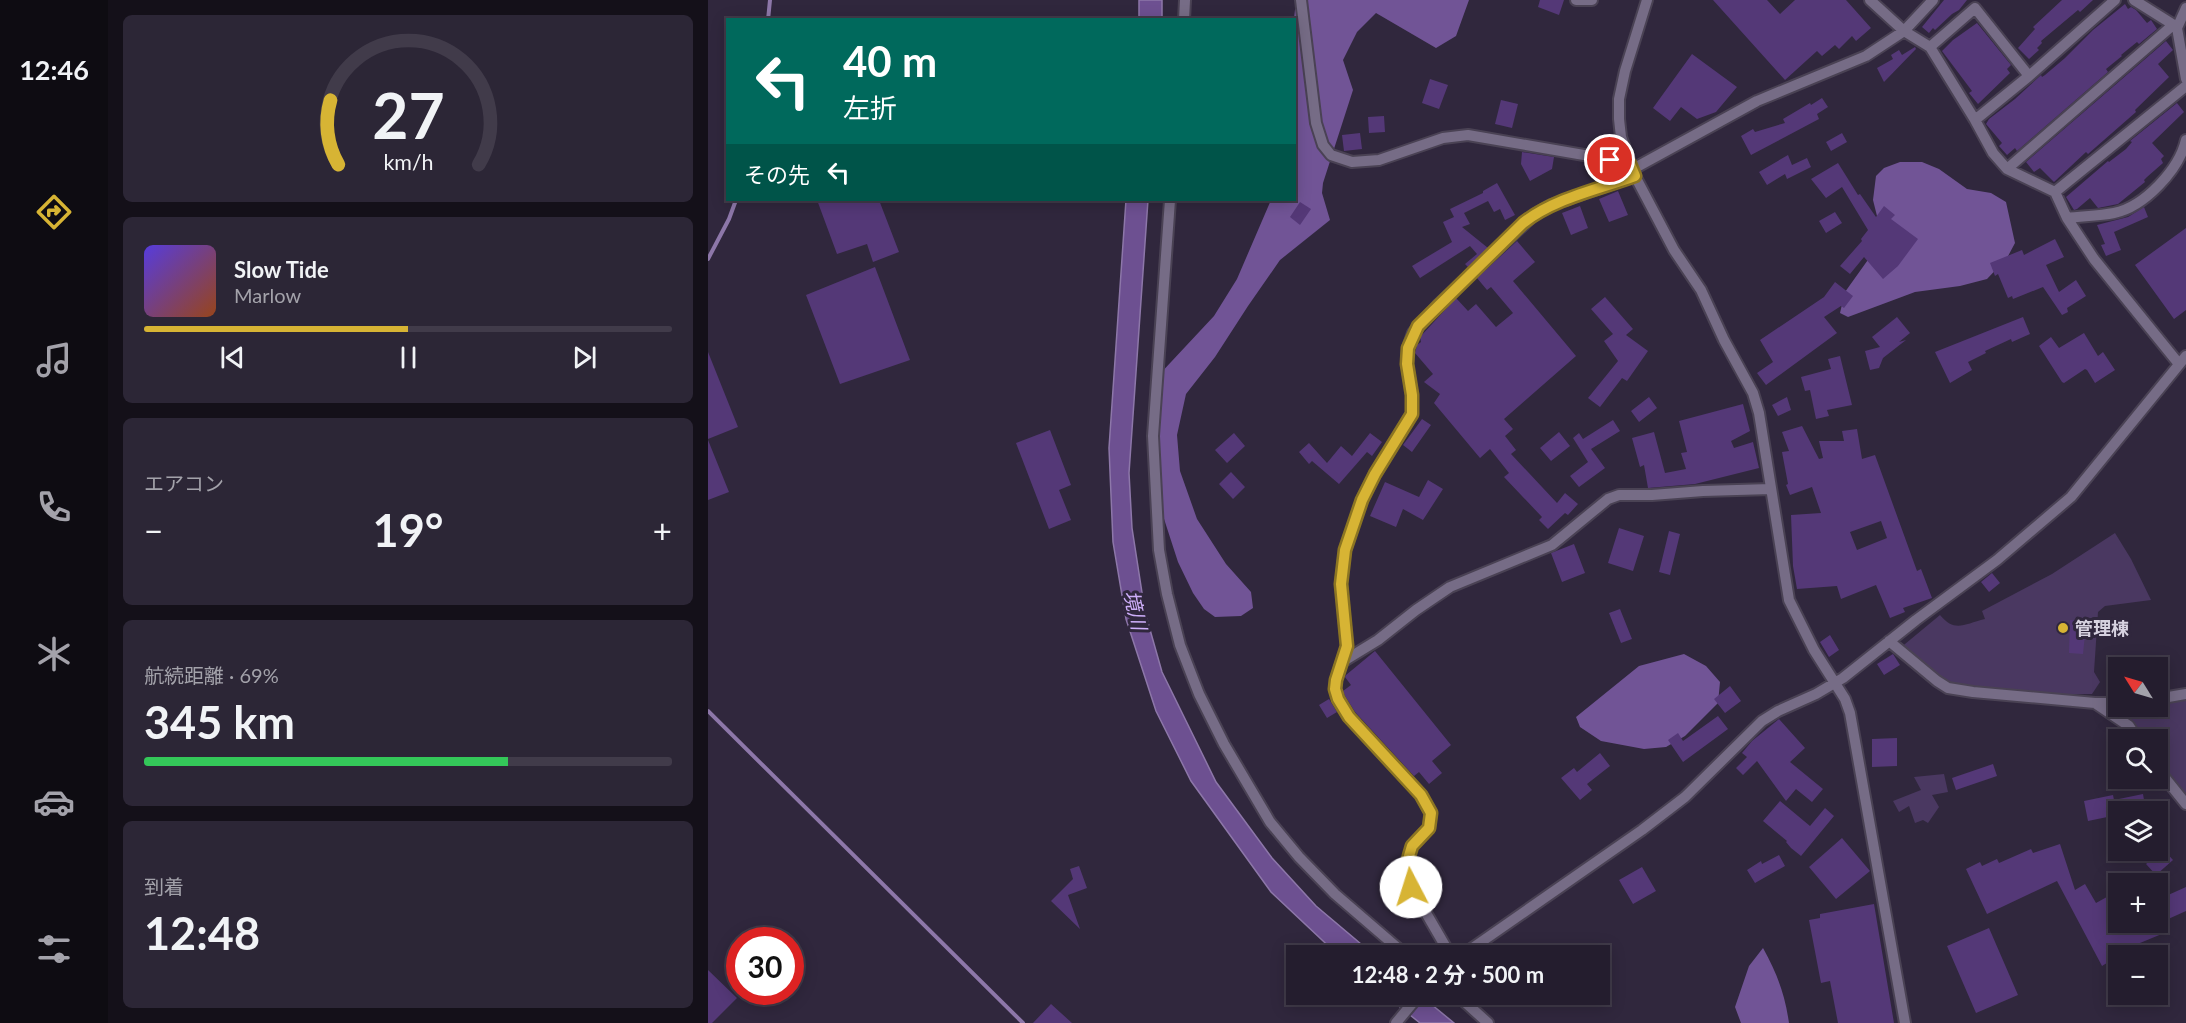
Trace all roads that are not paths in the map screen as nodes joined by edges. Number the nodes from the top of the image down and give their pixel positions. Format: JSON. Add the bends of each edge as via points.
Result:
{"nodes":[{"id":1,"x":1185,"y":0,"type":"edge"},
{"id":2,"x":1301,"y":0,"type":"edge"},
{"id":3,"x":1576,"y":0,"type":"edge"},
{"id":4,"x":1592,"y":0,"type":"edge"},
{"id":5,"x":1647,"y":0,"type":"edge"},
{"id":6,"x":1870,"y":0,"type":"edge"},
{"id":7,"x":1932,"y":0,"type":"edge"},
{"id":8,"x":2115,"y":0,"type":"edge"},
{"id":9,"x":2134,"y":0,"type":"edge"},
{"id":10,"x":2186,"y":8,"type":"edge"},
{"id":11,"x":1184,"y":18,"type":"edge"},
{"id":12,"x":2175,"y":26,"type":"junction"},
{"id":13,"x":1904,"y":31,"type":"junction"},
{"id":14,"x":1930,"y":47,"type":"junction"},
{"id":15,"x":2029,"y":76,"type":"junction"},
{"id":16,"x":2186,"y":79,"type":"edge"},
{"id":17,"x":2186,"y":86,"type":"edge"},
{"id":18,"x":1975,"y":120,"type":"junction"},
{"id":19,"x":2186,"y":140,"type":"edge"},
{"id":20,"x":2007,"y":169,"type":"junction"},
{"id":21,"x":1633,"y":170,"type":"junction"},
{"id":22,"x":2055,"y":192,"type":"junction"},
{"id":23,"x":1170,"y":201,"type":"edge"},
{"id":24,"x":2067,"y":218,"type":"junction"},
{"id":25,"x":2182,"y":360,"type":"edge"},
{"id":26,"x":1771,"y":489,"type":"junction"},
{"id":27,"x":1889,"y":641,"type":"junction"},
{"id":28,"x":1342,"y":662,"type":"junction"},
{"id":29,"x":1836,"y":682,"type":"junction"},
{"id":30,"x":2186,"y":694,"type":"edge"},
{"id":31,"x":2168,"y":697,"type":"edge"},
{"id":32,"x":2095,"y":703,"type":"junction"},
{"id":33,"x":2108,"y":703,"type":"edge"},
{"id":34,"x":2131,"y":729,"type":"edge"},
{"id":35,"x":2168,"y":782,"type":"edge"},
{"id":36,"x":2186,"y":804,"type":"edge"},
{"id":37,"x":1394,"y":945,"type":"edge"},
{"id":38,"x":1445,"y":945,"type":"edge"},
{"id":39,"x":1477,"y":945,"type":"edge"},
{"id":40,"x":1411,"y":1005,"type":"edge"},
{"id":41,"x":1468,"y":1005,"type":"edge"},
{"id":42,"x":1396,"y":1023,"type":"edge"},
{"id":43,"x":1488,"y":1023,"type":"edge"},
{"id":44,"x":1905,"y":1023,"type":"edge"}],
"edges":[{"from":1,"to":11,"type":"street"},
{"from":2,"to":21,"type":"street","via":[[1316,123],[1331,155],[1352,162],[1379,160],[1443,138],[1468,135]]},
{"from":3,"to":4,"type":"street"},
{"from":5,"to":21,"type":"street","via":[[1619,99],[1621,137]]},
{"from":6,"to":13,"type":"street"},
{"from":7,"to":13,"type":"street"},
{"from":8,"to":15,"type":"street"},
{"from":9,"to":12,"type":"street"},
{"from":10,"to":12,"type":"street"},
{"from":12,"to":16,"type":"street"},
{"from":12,"to":20,"type":"street"},
{"from":13,"to":14,"type":"street"},
{"from":13,"to":21,"type":"street","via":[[1866,56],[1757,101]]},
{"from":14,"to":15,"type":"street","via":[[1975,8]]},
{"from":14,"to":18,"type":"street"},
{"from":15,"to":18,"type":"street"},
{"from":17,"to":22,"type":"street"},
{"from":18,"to":20,"type":"street"},
{"from":19,"to":24,"type":"street","via":[[2177,162],[2155,190],[2115,213]]},
{"from":20,"to":22,"type":"street"},
{"from":21,"to":26,"type":"street","via":[[1674,250],[1701,290],[1753,393]]},
{"from":21,"to":28,"type":"street","via":[[1534,214],[1413,333],[1407,364],[1412,414],[1366,491],[1345,550],[1341,584],[1347,646]]},
{"from":22,"to":24,"type":"street"},
{"from":23,"to":37,"type":"street","via":[[1153,436],[1160,550],[1180,645],[1224,744],[1270,822],[1335,894]]},
{"from":24,"to":25,"type":"street","via":[[2094,259]]},
{"from":25,"to":27,"type":"street","via":[[2072,496],[1998,560]]},
{"from":26,"to":28,"type":"street","via":[[1618,495],[1608,499],[1552,545],[1450,587]]},
{"from":26,"to":29,"type":"street","via":[[1789,600],[1814,650]]},
{"from":27,"to":29,"type":"street"},
{"from":27,"to":32,"type":"street","via":[[1948,688]]},
{"from":28,"to":38,"type":"street","via":[[1335,689],[1338,699],[1349,717],[1421,795],[1431,813],[1429,828],[1412,846],[1408,876]]},
{"from":29,"to":39,"type":"street","via":[[1762,721],[1685,797]]},
{"from":29,"to":44,"type":"street","via":[[1850,714]]},
{"from":30,"to":31,"type":"street"},
{"from":32,"to":33,"type":"street"},
{"from":32,"to":34,"type":"street"},
{"from":35,"to":36,"type":"street"},
{"from":40,"to":42,"type":"street"},
{"from":41,"to":43,"type":"street"}]}
